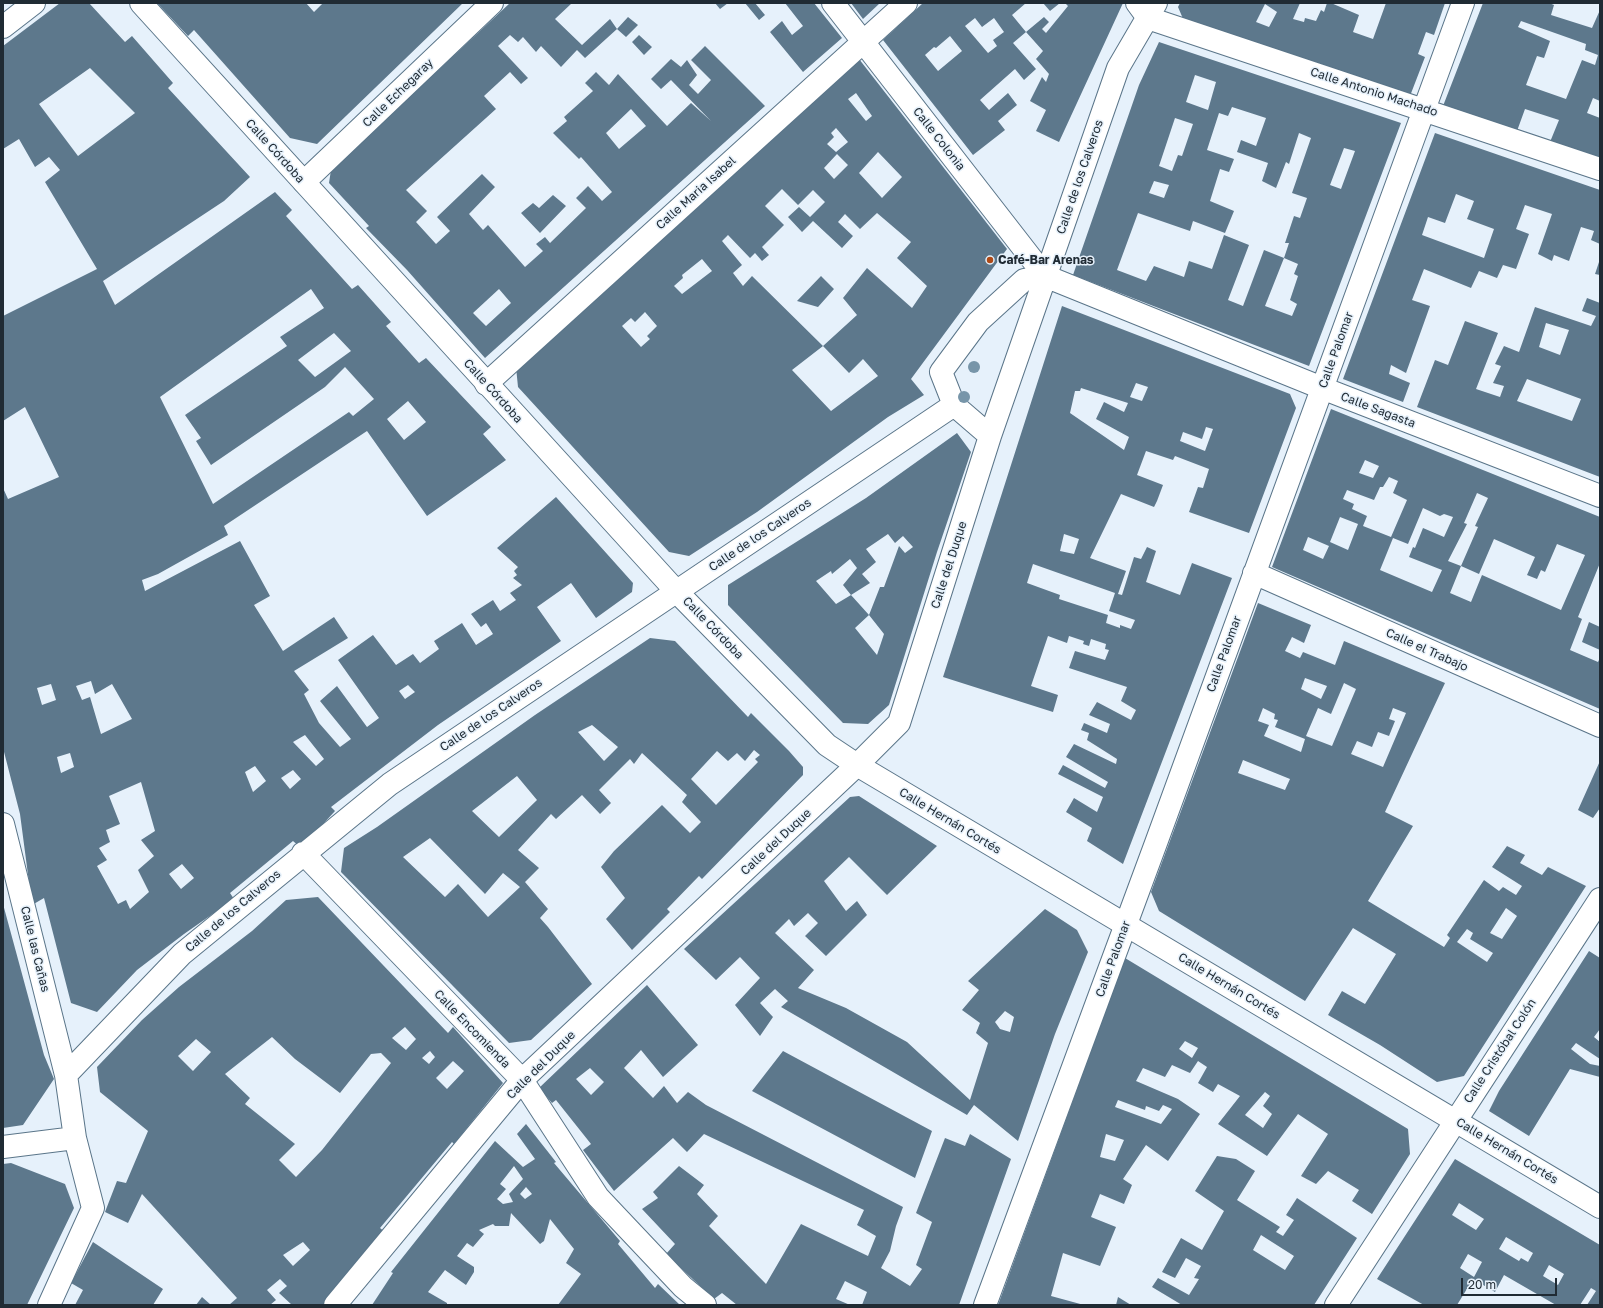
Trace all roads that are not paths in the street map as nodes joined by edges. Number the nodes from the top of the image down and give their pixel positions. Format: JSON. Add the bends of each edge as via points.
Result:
{"nodes":[{"id":1,"x":34,"y":3,"type":"edge"},
{"id":2,"x":141,"y":3,"type":"edge"},
{"id":3,"x":492,"y":3,"type":"edge"},
{"id":4,"x":833,"y":3,"type":"edge"},
{"id":5,"x":906,"y":3,"type":"edge"},
{"id":6,"x":1462,"y":3,"type":"edge"},
{"id":7,"x":1147,"y":8,"type":"edge"},
{"id":8,"x":3,"y":27,"type":"edge"},
{"id":9,"x":864,"y":41,"type":"junction"},
{"id":10,"x":1424,"y":109,"type":"junction"},
{"id":11,"x":1600,"y":168,"type":"edge"},
{"id":12,"x":304,"y":182,"type":"junction"},
{"id":13,"x":1045,"y":276,"type":"junction"},
{"id":14,"x":486,"y":384,"type":"junction"},
{"id":15,"x":1322,"y":388,"type":"junction"},
{"id":16,"x":954,"y":405,"type":"junction"},
{"id":17,"x":990,"y":436,"type":"junction"},
{"id":18,"x":1600,"y":496,"type":"edge"},
{"id":19,"x":1254,"y":573,"type":"junction"},
{"id":20,"x":676,"y":591,"type":"junction"},
{"id":21,"x":1600,"y":726,"type":"edge"},
{"id":22,"x":857,"y":766,"type":"junction"},
{"id":23,"x":3,"y":824,"type":"edge"},
{"id":24,"x":303,"y":853,"type":"junction"},
{"id":25,"x":1600,"y":899,"type":"edge"},
{"id":26,"x":1126,"y":925,"type":"junction"},
{"id":27,"x":66,"y":1075,"type":"junction"},
{"id":28,"x":522,"y":1080,"type":"junction"},
{"id":29,"x":1455,"y":1120,"type":"junction"},
{"id":30,"x":75,"y":1138,"type":"junction"},
{"id":31,"x":4,"y":1146,"type":"edge"},
{"id":32,"x":1600,"y":1207,"type":"edge"},
{"id":33,"x":48,"y":1305,"type":"edge"},
{"id":34,"x":335,"y":1305,"type":"edge"},
{"id":35,"x":705,"y":1305,"type":"edge"},
{"id":36,"x":985,"y":1305,"type":"edge"},
{"id":37,"x":1336,"y":1305,"type":"edge"}],
"edges":[{"from":1,"to":8,"type":"street"},
{"from":2,"to":12,"type":"street","name":"Calle Córdoba"},
{"from":3,"to":12,"type":"street","name":"Calle Echegaray"},
{"from":4,"to":9,"type":"street","name":"Calle Colonia"},
{"from":5,"to":9,"type":"street","name":"Calle Maria Isabel"},
{"from":6,"to":10,"type":"street","name":"Calle Palomar"},
{"from":7,"to":10,"type":"street","name":"Calle Antonio Machado"},
{"from":7,"to":13,"type":"street","name":"Calle de los Calveros","via":[[1118,68]]},
{"from":9,"to":13,"type":"street","name":"Calle Colonia"},
{"from":9,"to":14,"type":"street","name":"Calle Maria Isabel"},
{"from":10,"to":11,"type":"street","name":"Calle Antonio Machado"},
{"from":10,"to":15,"type":"street","name":"Calle Palomar"},
{"from":12,"to":14,"type":"street","name":"Calle Córdoba"},
{"from":13,"to":15,"type":"street","name":"Calle Sagasta"},
{"from":13,"to":16,"type":"street","via":[[1024,280],[978,322],[941,372]]},
{"from":13,"to":17,"type":"street","name":"Calle del Duque"},
{"from":14,"to":20,"type":"street","name":"Calle Córdoba"},
{"from":15,"to":18,"type":"street","name":"Calle Sagasta"},
{"from":15,"to":19,"type":"street","name":"Calle Palomar"},
{"from":16,"to":17,"type":"street"},
{"from":16,"to":20,"type":"street","name":"Calle de los Calveros"},
{"from":17,"to":22,"type":"street","name":"Calle del Duque","via":[[899,723]]},
{"from":19,"to":21,"type":"street","name":"Calle el Trabajo"},
{"from":19,"to":26,"type":"street","name":"Calle Palomar"},
{"from":20,"to":22,"type":"street","name":"Calle Córdoba","via":[[827,745]]},
{"from":20,"to":24,"type":"street","name":"Calle de los Calveros","via":[[390,784]]},
{"from":22,"to":26,"type":"street","name":"Calle Hernán Cortés"},
{"from":22,"to":28,"type":"street","name":"Calle del Duque"},
{"from":23,"to":27,"type":"street","name":"Calle las Cañas"},
{"from":24,"to":27,"type":"street","name":"Calle de los Calveros","via":[[182,954]]},
{"from":24,"to":28,"type":"street","name":"Calle Encomienda"},
{"from":25,"to":29,"type":"street","name":"Calle Cristóbal Colón"},
{"from":26,"to":29,"type":"street","name":"Calle Hernán Cortés"},
{"from":26,"to":36,"type":"street","name":"Calle Palomar"},
{"from":27,"to":30,"type":"street","name":"Calle las Cañas"},
{"from":28,"to":34,"type":"street","name":"Calle del Duque"},
{"from":28,"to":35,"type":"street","name":"Calle Encomienda","via":[[598,1197],[683,1287]]},
{"from":29,"to":32,"type":"street","name":"Calle Hernán Cortés"},
{"from":29,"to":37,"type":"street","name":"Calle Cristóbal Colón"},
{"from":30,"to":31,"type":"street"},
{"from":30,"to":33,"type":"street","name":"Calle las Cañas","via":[[93,1208]]}]}
